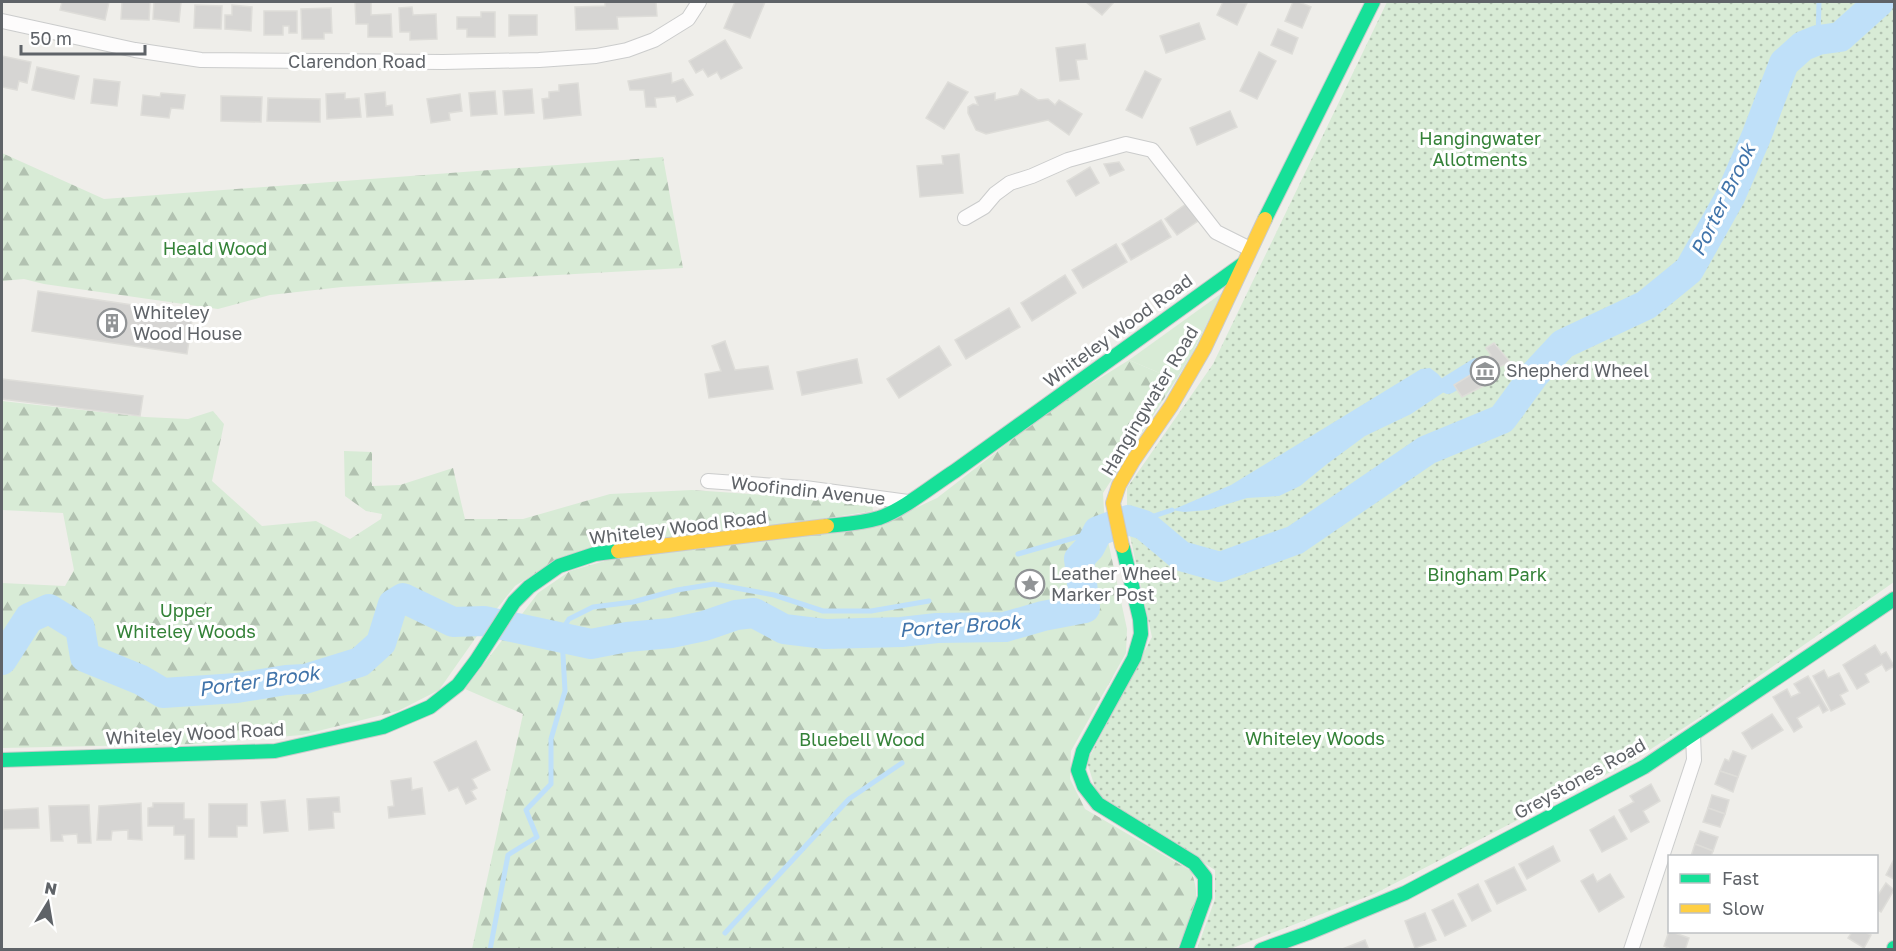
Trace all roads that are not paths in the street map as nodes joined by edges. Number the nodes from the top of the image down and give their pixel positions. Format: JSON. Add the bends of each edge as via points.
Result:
{"nodes":[{"id":1,"x":699,"y":2,"type":"edge"},
{"id":2,"x":1373,"y":2,"type":"edge"},
{"id":3,"x":2,"y":21,"type":"edge"},
{"id":4,"x":965,"y":218,"type":"dead end"},
{"id":5,"x":1250,"y":249,"type":"junction"},
{"id":6,"x":1243,"y":264,"type":"junction"},
{"id":7,"x":708,"y":481,"type":"dead end"},
{"id":8,"x":909,"y":502,"type":"junction"},
{"id":9,"x":1894,"y":598,"type":"edge"},
{"id":10,"x":1693,"y":735,"type":"junction"},
{"id":11,"x":2,"y":760,"type":"edge"},
{"id":12,"x":1186,"y":950,"type":"edge"},
{"id":13,"x":1261,"y":950,"type":"edge"},
{"id":14,"x":1631,"y":950,"type":"edge"}],
"edges":[{"from":1,"to":3,"type":"street","name":"Clarendon Road","via":[[688,19],[673,30],[627,50],[597,56],[507,61],[201,60]]},
{"from":2,"to":5,"type":"street","name":"Hangingwater Road"},
{"from":4,"to":5,"type":"street","via":[[1010,183],[1068,160],[1126,144],[1152,150],[1216,232]]},
{"from":5,"to":6,"type":"street","name":"Hangingwater Road"},
{"from":6,"to":8,"type":"street","name":"Whiteley Wood Road"},
{"from":6,"to":12,"type":"street","name":"Hangingwater Road","via":[[1204,349],[1133,461],[1113,503],[1141,634],[1134,658],[1083,751],[1078,770],[1098,804],[1194,862],[1205,877],[1205,897]]},
{"from":7,"to":8,"type":"street","name":"Woofindin Avenue","via":[[805,488]]},
{"from":8,"to":11,"type":"street","name":"Whiteley Wood Road","via":[[881,517],[857,523],[595,554],[560,566],[514,602],[458,685],[430,707],[384,728],[275,751]]},
{"from":9,"to":10,"type":"street","name":"Greystones Road"},
{"from":10,"to":13,"type":"street","name":"Greystones Road","via":[[1644,767],[1405,893]]},
{"from":10,"to":14,"type":"street","via":[[1694,760]]}]}
